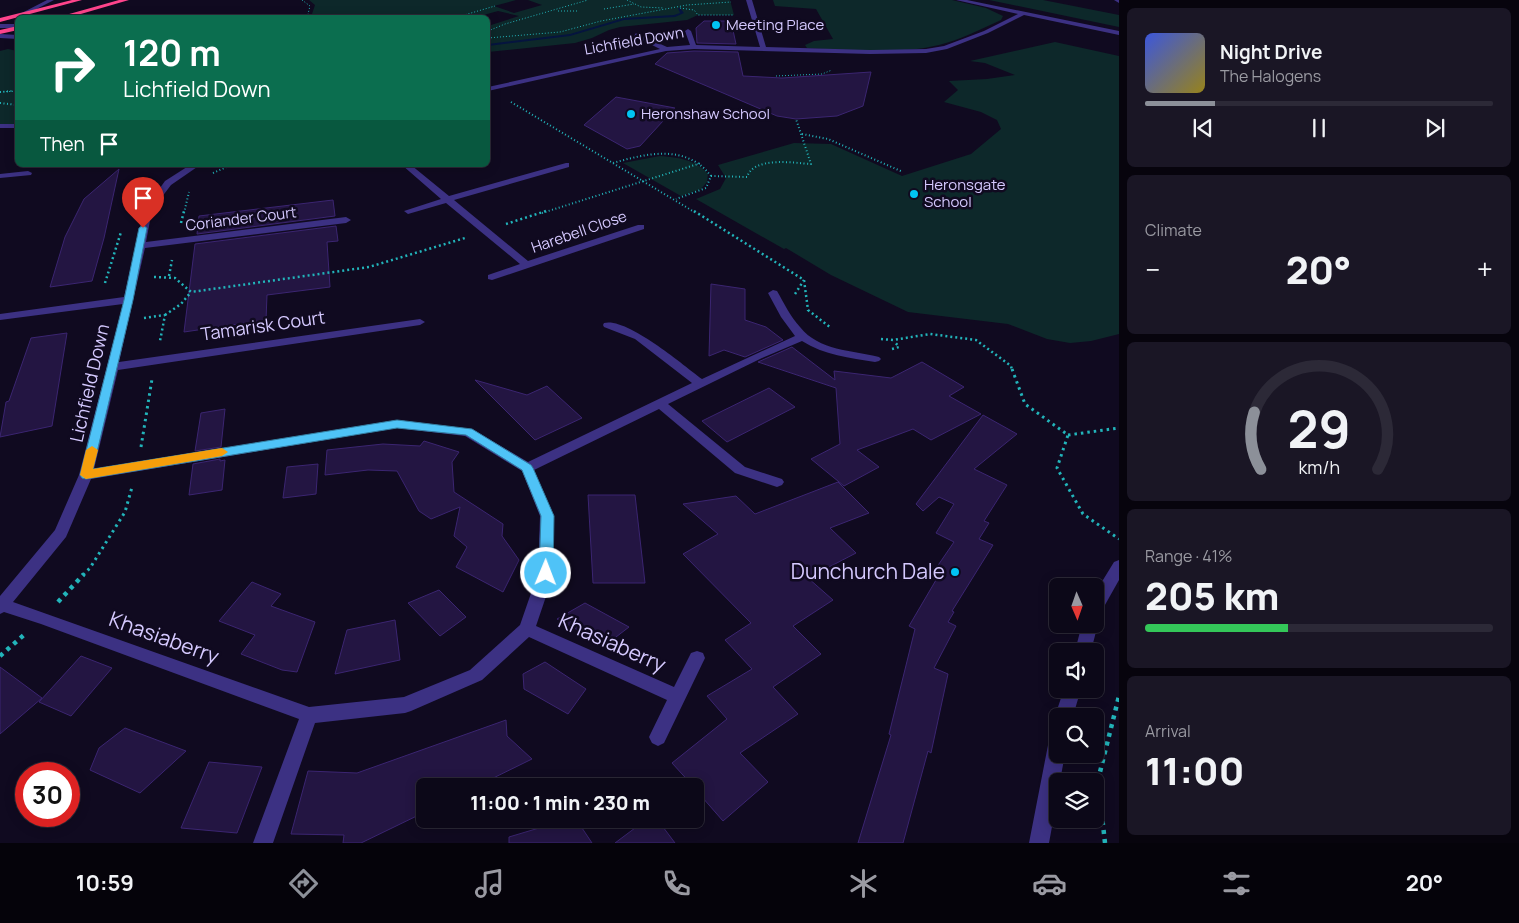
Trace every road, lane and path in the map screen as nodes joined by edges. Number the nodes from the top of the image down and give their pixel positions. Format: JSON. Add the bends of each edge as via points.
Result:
{"nodes":[{"id":1,"x":51,"y":0,"type":"edge"},
{"id":2,"x":80,"y":0,"type":"edge"},
{"id":3,"x":126,"y":0,"type":"edge"},
{"id":4,"x":302,"y":0,"type":"edge"},
{"id":5,"x":588,"y":0,"type":"edge"},
{"id":6,"x":627,"y":0,"type":"edge"},
{"id":7,"x":959,"y":0,"type":"edge"},
{"id":8,"x":749,"y":1,"type":"edge"},
{"id":9,"x":635,"y":4,"type":"junction"},
{"id":10,"x":495,"y":6,"type":"dead end"},
{"id":11,"x":672,"y":8,"type":"junction"},
{"id":12,"x":604,"y":9,"type":"dead end"},
{"id":13,"x":554,"y":11,"type":"junction"},
{"id":14,"x":578,"y":11,"type":"dead end"},
{"id":15,"x":78,"y":12,"type":"junction"},
{"id":16,"x":21,"y":14,"type":"junction"},
{"id":17,"x":1022,"y":14,"type":"junction"},
{"id":18,"x":18,"y":15,"type":"edge"},
{"id":19,"x":68,"y":15,"type":"edge"},
{"id":20,"x":72,"y":15,"type":"edge"},
{"id":21,"x":308,"y":15,"type":"edge"},
{"id":22,"x":464,"y":15,"type":"edge"},
{"id":23,"x":734,"y":15,"type":"dead end"},
{"id":24,"x":15,"y":16,"type":"edge"},
{"id":25,"x":0,"y":20,"type":"edge"},
{"id":26,"x":1002,"y":24,"type":"junction"},
{"id":27,"x":1018,"y":24,"type":"dead end"},
{"id":28,"x":1041,"y":24,"type":"dead end"},
{"id":29,"x":0,"y":26,"type":"edge"},
{"id":30,"x":15,"y":27,"type":"edge"},
{"id":31,"x":15,"y":28,"type":"edge"},
{"id":32,"x":1099,"y":29,"type":"junction"},
{"id":33,"x":490,"y":30,"type":"edge"},
{"id":34,"x":688,"y":31,"type":"dead end"},
{"id":35,"x":0,"y":32,"type":"edge"},
{"id":36,"x":1119,"y":33,"type":"edge"},
{"id":37,"x":636,"y":35,"type":"dead end"},
{"id":38,"x":0,"y":36,"type":"edge"},
{"id":39,"x":15,"y":37,"type":"edge"},
{"id":40,"x":490,"y":38,"type":"edge"},
{"id":41,"x":694,"y":47,"type":"junction"},
{"id":42,"x":666,"y":49,"type":"junction"},
{"id":43,"x":764,"y":49,"type":"junction"},
{"id":44,"x":775,"y":70,"type":"dead end"},
{"id":45,"x":777,"y":78,"type":"dead end"},
{"id":46,"x":490,"y":89,"type":"edge"},
{"id":47,"x":15,"y":91,"type":"edge"},
{"id":48,"x":0,"y":92,"type":"edge"},
{"id":49,"x":510,"y":102,"type":"dead end"},
{"id":50,"x":0,"y":103,"type":"edge"},
{"id":51,"x":15,"y":104,"type":"edge"},
{"id":52,"x":796,"y":119,"type":"dead end"},
{"id":53,"x":0,"y":126,"type":"edge"},
{"id":54,"x":15,"y":126,"type":"edge"},
{"id":55,"x":802,"y":134,"type":"junction"},
{"id":56,"x":613,"y":163,"type":"junction"},
{"id":57,"x":701,"y":163,"type":"junction"},
{"id":58,"x":566,"y":165,"type":"dead end"},
{"id":59,"x":193,"y":167,"type":"edge"},
{"id":60,"x":226,"y":167,"type":"edge"},
{"id":61,"x":408,"y":167,"type":"edge"},
{"id":62,"x":903,"y":172,"type":"dead end"},
{"id":63,"x":28,"y":173,"type":"dead end"},
{"id":64,"x":0,"y":176,"type":"edge"},
{"id":65,"x":208,"y":176,"type":"dead end"},
{"id":66,"x":711,"y":176,"type":"junction"},
{"id":67,"x":644,"y":180,"type":"junction"},
{"id":68,"x":189,"y":192,"type":"dead end"},
{"id":69,"x":448,"y":200,"type":"junction"},
{"id":70,"x":676,"y":200,"type":"junction"},
{"id":71,"x":408,"y":212,"type":"dead end"},
{"id":72,"x":346,"y":220,"type":"dead end"},
{"id":73,"x":641,"y":227,"type":"dead end"},
{"id":74,"x":176,"y":240,"type":"junction"},
{"id":75,"x":139,"y":246,"type":"junction"},
{"id":76,"x":527,"y":265,"type":"junction"},
{"id":77,"x":169,"y":276,"type":"dead end"},
{"id":78,"x":492,"y":277,"type":"dead end"},
{"id":79,"x":191,"y":292,"type":"dead end"},
{"id":80,"x":774,"y":293,"type":"dead end"},
{"id":81,"x":128,"y":300,"type":"junction"},
{"id":82,"x":165,"y":315,"type":"dead end"},
{"id":83,"x":0,"y":317,"type":"edge"},
{"id":84,"x":420,"y":322,"type":"dead end"},
{"id":85,"x":608,"y":325,"type":"dead end"},
{"id":86,"x":839,"y":331,"type":"dead end"},
{"id":87,"x":803,"y":337,"type":"junction"},
{"id":88,"x":875,"y":339,"type":"dead end"},
{"id":89,"x":875,"y":359,"type":"dead end"},
{"id":90,"x":112,"y":366,"type":"junction"},
{"id":91,"x":701,"y":384,"type":"junction"},
{"id":92,"x":660,"y":404,"type":"junction"},
{"id":93,"x":1119,"y":428,"type":"edge"},
{"id":94,"x":1068,"y":435,"type":"junction"},
{"id":95,"x":527,"y":468,"type":"junction"},
{"id":96,"x":86,"y":475,"type":"junction"},
{"id":97,"x":777,"y":482,"type":"dead end"},
{"id":98,"x":1119,"y":539,"type":"edge"},
{"id":99,"x":1119,"y":566,"type":"edge"},
{"id":100,"x":1104,"y":592,"type":"edge"},
{"id":101,"x":1,"y":606,"type":"edge"},
{"id":102,"x":527,"y":629,"type":"junction"},
{"id":103,"x":698,"y":658,"type":"dead end"},
{"id":104,"x":1119,"y":696,"type":"edge"},
{"id":105,"x":678,"y":697,"type":"junction"},
{"id":106,"x":309,"y":715,"type":"junction"},
{"id":107,"x":658,"y":737,"type":"dead end"},
{"id":108,"x":1054,"y":763,"type":"edge"},
{"id":109,"x":264,"y":843,"type":"edge"},
{"id":110,"x":1039,"y":843,"type":"edge"},
{"id":111,"x":1105,"y":843,"type":"edge"}],
"edges":[{"from":1,"to":16,"type":"street"},
{"from":2,"to":16,"type":"highway"},
{"from":3,"to":15,"type":"highway"},
{"from":4,"to":21,"type":"path","via":[[310,6]]},
{"from":5,"to":13,"type":"path"},
{"from":6,"to":9,"type":"path"},
{"from":7,"to":17,"type":"street"},
{"from":8,"to":11,"type":"path","via":[[708,2]]},
{"from":8,"to":43,"type":"street"},
{"from":9,"to":11,"type":"path"},
{"from":9,"to":12,"type":"path"},
{"from":10,"to":22,"type":"path"},
{"from":11,"to":23,"type":"path","via":[[694,10],[698,14]]},
{"from":11,"to":40,"type":"path","via":[[560,32]]},
{"from":13,"to":14,"type":"path"},
{"from":13,"to":33,"type":"path"},
{"from":15,"to":19,"type":"highway"},
{"from":15,"to":20,"type":"street"},
{"from":16,"to":18,"type":"highway"},
{"from":17,"to":26,"type":"street","name":"Lichfield Down"},
{"from":17,"to":32,"type":"street"},
{"from":24,"to":25,"type":"highway"},
{"from":26,"to":27,"type":"street"},
{"from":26,"to":43,"type":"street","name":"Lichfield Down","via":[[945,48],[926,51]]},
{"from":28,"to":32,"type":"street"},
{"from":29,"to":30,"type":"street"},
{"from":31,"to":35,"type":"highway"},
{"from":32,"to":36,"type":"street"},
{"from":34,"to":41,"type":"street"},
{"from":37,"to":42,"type":"street"},
{"from":38,"to":39,"type":"street"},
{"from":41,"to":42,"type":"street","name":"Lichfield Down"},
{"from":41,"to":43,"type":"street","name":"Lichfield Down"},
{"from":42,"to":46,"type":"street","name":"Lichfield Down"},
{"from":44,"to":45,"type":"path"},
{"from":47,"to":48,"type":"path"},
{"from":49,"to":56,"type":"path"},
{"from":50,"to":51,"type":"path"},
{"from":52,"to":55,"type":"path"},
{"from":53,"to":54,"type":"street"},
{"from":55,"to":62,"type":"path","via":[[828,139]]},
{"from":55,"to":66,"type":"path","via":[[811,164],[766,163],[749,171],[746,177]]},
{"from":56,"to":57,"type":"path","via":[[653,154]]},
{"from":56,"to":67,"type":"path"},
{"from":57,"to":66,"type":"path"},
{"from":57,"to":67,"type":"path"},
{"from":58,"to":69,"type":"street"},
{"from":59,"to":75,"type":"street","name":"Lichfield Down","via":[[168,183],[148,210]]},
{"from":60,"to":65,"type":"path"},
{"from":61,"to":69,"type":"street","name":"Harebell Close"},
{"from":63,"to":64,"type":"street"},
{"from":66,"to":70,"type":"path","via":[[706,188]]},
{"from":67,"to":70,"type":"path"},
{"from":68,"to":74,"type":"path"},
{"from":69,"to":71,"type":"street"},
{"from":69,"to":76,"type":"street","name":"Harebell Close"},
{"from":70,"to":86,"type":"path","via":[[804,280],[808,310],[830,328]]},
{"from":72,"to":74,"type":"street","name":"Coriander Court"},
{"from":73,"to":76,"type":"street","name":"Harebell Close"},
{"from":74,"to":75,"type":"street","name":"Coriander Court"},
{"from":74,"to":77,"type":"path"},
{"from":75,"to":81,"type":"street","name":"Lichfield Down"},
{"from":76,"to":78,"type":"street","name":"Harebell Close"},
{"from":79,"to":82,"type":"path"},
{"from":80,"to":87,"type":"street"},
{"from":81,"to":83,"type":"street"},
{"from":81,"to":90,"type":"street","name":"Lichfield Down"},
{"from":84,"to":90,"type":"street","name":"Tamarisk Court"},
{"from":85,"to":91,"type":"street","via":[[639,337]]},
{"from":87,"to":89,"type":"street","via":[[837,352]]},
{"from":87,"to":91,"type":"street"},
{"from":88,"to":94,"type":"path","via":[[893,340],[930,334],[976,340],[1011,366],[1025,404]]},
{"from":90,"to":96,"type":"street","name":"Lichfield Down"},
{"from":91,"to":92,"type":"street"},
{"from":92,"to":95,"type":"street"},
{"from":92,"to":97,"type":"street","via":[[740,470]]},
{"from":93,"to":94,"type":"path"},
{"from":94,"to":98,"type":"path","via":[[1057,468],[1083,514]]},
{"from":95,"to":96,"type":"street","via":[[468,432],[397,424]]},
{"from":95,"to":102,"type":"street","name":"Khasiaberry","via":[[547,516],[546,573]]},
{"from":96,"to":101,"type":"street","name":"Lichfield Down","via":[[61,533]]},
{"from":99,"to":100,"type":"street"},
{"from":101,"to":106,"type":"street","name":"Khasiaberry","via":[[43,618]]},
{"from":102,"to":105,"type":"street","name":"Khasiaberry"},
{"from":102,"to":106,"type":"street","name":"Khasiaberry","via":[[476,675],[405,705]]},
{"from":103,"to":105,"type":"street","name":"Khasiaberry"},
{"from":104,"to":111,"type":"path","via":[[1098,780]]},
{"from":105,"to":107,"type":"street","name":"Khasiaberry"},
{"from":106,"to":109,"type":"street"},
{"from":108,"to":110,"type":"street"}]}
